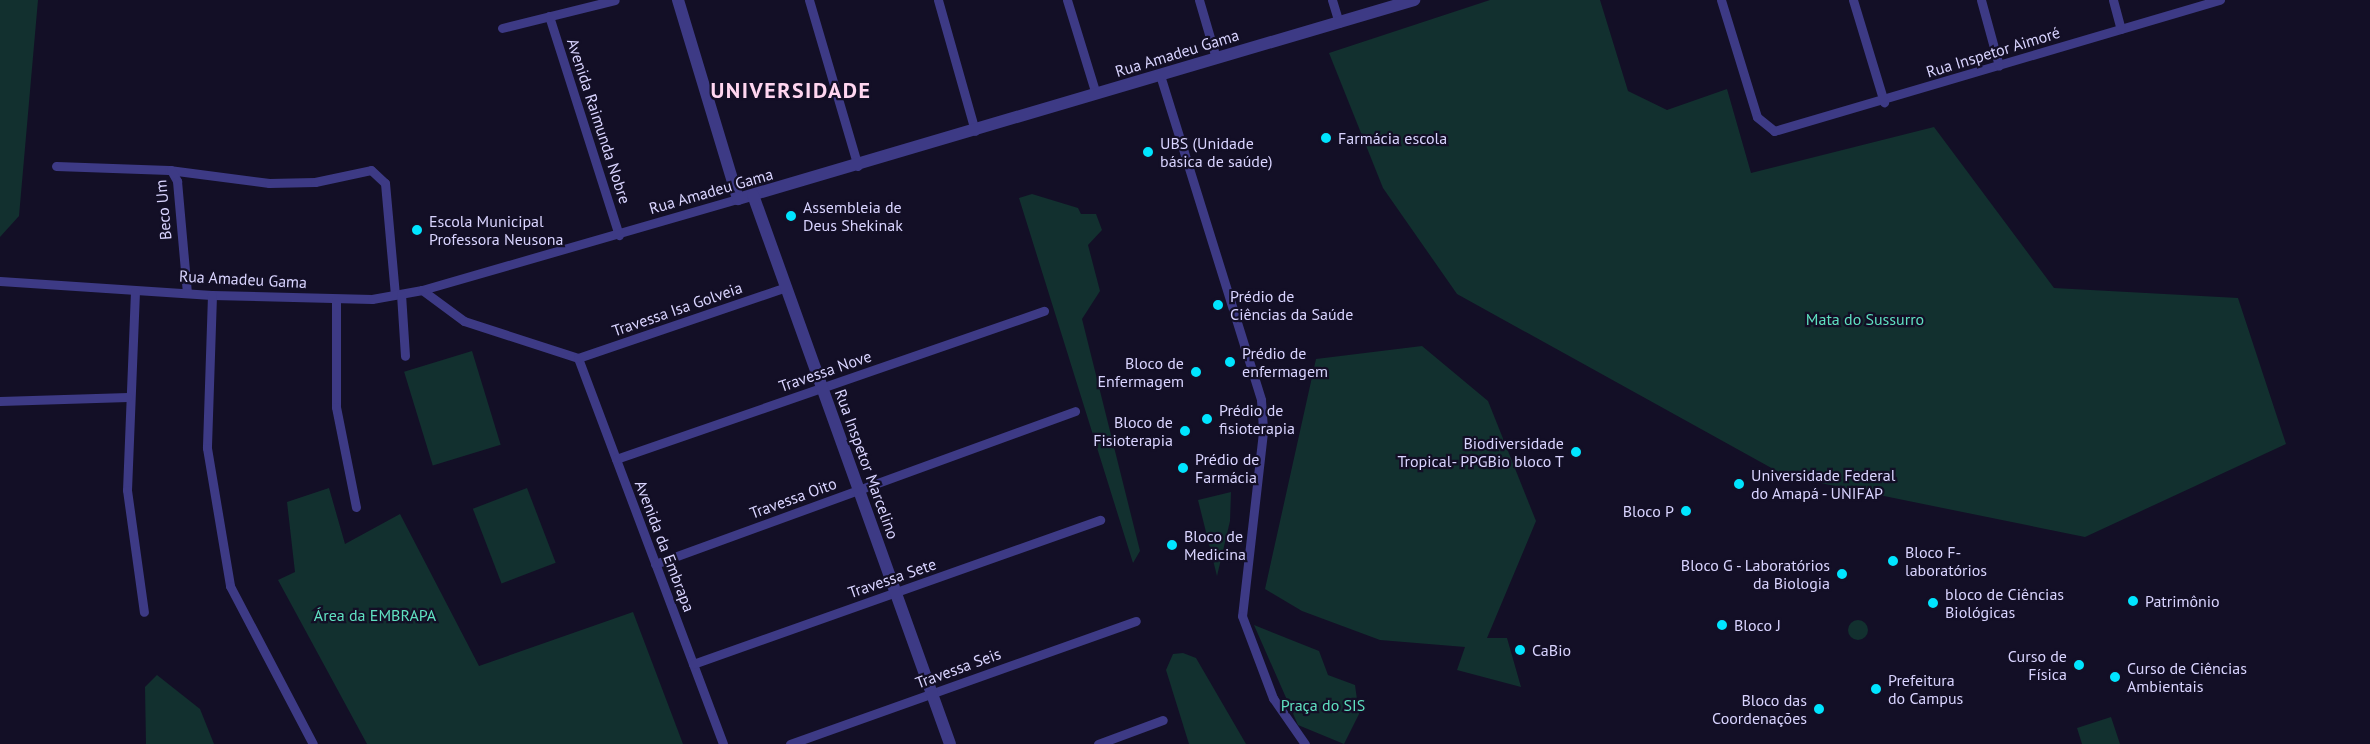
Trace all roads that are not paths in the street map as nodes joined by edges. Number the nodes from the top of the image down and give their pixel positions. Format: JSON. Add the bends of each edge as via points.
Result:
{"nodes":[{"id":1,"x":615,"y":0,"type":"edge"},
{"id":2,"x":678,"y":0,"type":"edge"},
{"id":3,"x":809,"y":0,"type":"edge"},
{"id":4,"x":938,"y":0,"type":"edge"},
{"id":5,"x":1067,"y":0,"type":"edge"},
{"id":6,"x":1199,"y":0,"type":"edge"},
{"id":7,"x":1332,"y":0,"type":"edge"},
{"id":8,"x":1414,"y":0,"type":"edge"},
{"id":9,"x":1721,"y":0,"type":"edge"},
{"id":10,"x":1853,"y":0,"type":"edge"},
{"id":11,"x":1981,"y":0,"type":"edge"},
{"id":12,"x":2113,"y":0,"type":"edge"},
{"id":13,"x":2220,"y":0,"type":"edge"},
{"id":14,"x":549,"y":16,"type":"junction"},
{"id":15,"x":1339,"y":23,"type":"junction"},
{"id":16,"x":502,"y":28,"type":"dead end"},
{"id":17,"x":2121,"y":29,"type":"junction"},
{"id":18,"x":1216,"y":58,"type":"junction"},
{"id":19,"x":1999,"y":66,"type":"junction"},
{"id":20,"x":1160,"y":75,"type":"junction"},
{"id":21,"x":1096,"y":94,"type":"junction"},
{"id":22,"x":1884,"y":102,"type":"junction"},
{"id":23,"x":975,"y":131,"type":"junction"},
{"id":24,"x":56,"y":166,"type":"dead end"},
{"id":25,"x":858,"y":166,"type":"junction"},
{"id":26,"x":170,"y":170,"type":"junction"},
{"id":27,"x":753,"y":195,"type":"junction"},
{"id":28,"x":738,"y":199,"type":"junction"},
{"id":29,"x":619,"y":235,"type":"junction"},
{"id":30,"x":0,"y":280,"type":"edge"},
{"id":31,"x":786,"y":288,"type":"junction"},
{"id":32,"x":422,"y":290,"type":"junction"},
{"id":33,"x":135,"y":291,"type":"junction"},
{"id":34,"x":186,"y":293,"type":"junction"},
{"id":35,"x":398,"y":295,"type":"junction"},
{"id":36,"x":212,"y":296,"type":"junction"},
{"id":37,"x":336,"y":300,"type":"junction"},
{"id":38,"x":1044,"y":311,"type":"dead end"},
{"id":39,"x":405,"y":356,"type":"dead end"},
{"id":40,"x":578,"y":358,"type":"junction"},
{"id":41,"x":822,"y":388,"type":"junction"},
{"id":42,"x":128,"y":397,"type":"junction"},
{"id":43,"x":0,"y":401,"type":"edge"},
{"id":44,"x":1075,"y":411,"type":"dead end"},
{"id":45,"x":616,"y":459,"type":"junction"},
{"id":46,"x":859,"y":490,"type":"junction"},
{"id":47,"x":356,"y":507,"type":"dead end"},
{"id":48,"x":1100,"y":520,"type":"dead end"},
{"id":49,"x":656,"y":564,"type":"junction"},
{"id":50,"x":895,"y":592,"type":"junction"},
{"id":51,"x":144,"y":612,"type":"dead end"},
{"id":52,"x":1136,"y":621,"type":"dead end"},
{"id":53,"x":693,"y":664,"type":"junction"},
{"id":54,"x":932,"y":694,"type":"junction"},
{"id":55,"x":1163,"y":720,"type":"dead end"},
{"id":56,"x":313,"y":744,"type":"edge"},
{"id":57,"x":723,"y":744,"type":"edge"},
{"id":58,"x":790,"y":744,"type":"edge"},
{"id":59,"x":950,"y":744,"type":"edge"},
{"id":60,"x":1098,"y":744,"type":"edge"},
{"id":61,"x":1305,"y":744,"type":"edge"}],
"edges":[{"from":1,"to":14,"type":"street"},
{"from":2,"to":28,"type":"street"},
{"from":3,"to":25,"type":"street"},
{"from":4,"to":23,"type":"street"},
{"from":5,"to":21,"type":"street"},
{"from":6,"to":18,"type":"street"},
{"from":7,"to":15,"type":"street"},
{"from":8,"to":15,"type":"street","name":"Rua Amadeu Gama"},
{"from":9,"to":22,"type":"street","name":"Rua Inspetor Aimoré","via":[[1757,117],[1774,131]]},
{"from":10,"to":22,"type":"street"},
{"from":11,"to":19,"type":"street"},
{"from":12,"to":17,"type":"street"},
{"from":13,"to":17,"type":"street","name":"Rua Inspetor Aimoré"},
{"from":14,"to":16,"type":"street"},
{"from":14,"to":29,"type":"street","name":"Avenida Raimunda Nobre"},
{"from":15,"to":18,"type":"street","name":"Rua Amadeu Gama"},
{"from":17,"to":19,"type":"street","name":"Rua Inspetor Aimoré"},
{"from":18,"to":20,"type":"street","name":"Rua Amadeu Gama"},
{"from":19,"to":22,"type":"street","name":"Rua Inspetor Aimoré"},
{"from":20,"to":21,"type":"street","name":"Rua Amadeu Gama"},
{"from":20,"to":61,"type":"street","via":[[1262,400],[1263,432],[1242,616],[1273,698]]},
{"from":21,"to":23,"type":"street","name":"Rua Amadeu Gama"},
{"from":23,"to":25,"type":"street","name":"Rua Amadeu Gama"},
{"from":24,"to":26,"type":"street","name":"Beco Um"},
{"from":25,"to":27,"type":"street","name":"Rua Amadeu Gama"},
{"from":26,"to":34,"type":"street","name":"Beco Um","via":[[177,181]]},
{"from":26,"to":35,"type":"street","via":[[269,183],[315,182],[364,168],[383,178]]},
{"from":27,"to":28,"type":"street","name":"Rua Amadeu Gama"},
{"from":27,"to":31,"type":"street","name":"Rua Inspetor Marcelino"},
{"from":28,"to":29,"type":"street","name":"Rua Amadeu Gama"},
{"from":29,"to":32,"type":"street","name":"Rua Amadeu Gama"},
{"from":30,"to":33,"type":"street","name":"Rua Amadeu Gama"},
{"from":31,"to":40,"type":"street","name":"Travessa Isa Golveia"},
{"from":31,"to":41,"type":"street","name":"Rua Inspetor Marcelino"},
{"from":32,"to":35,"type":"street","name":"Rua Amadeu Gama"},
{"from":32,"to":40,"type":"street","via":[[464,321]]},
{"from":33,"to":34,"type":"street","name":"Rua Amadeu Gama"},
{"from":33,"to":42,"type":"street"},
{"from":34,"to":36,"type":"street","name":"Rua Amadeu Gama"},
{"from":35,"to":37,"type":"street","name":"Rua Amadeu Gama"},
{"from":35,"to":39,"type":"street"},
{"from":36,"to":37,"type":"street","name":"Rua Amadeu Gama"},
{"from":36,"to":56,"type":"street","via":[[207,448],[230,586]]},
{"from":37,"to":47,"type":"street","via":[[336,406]]},
{"from":38,"to":41,"type":"street","name":"Travessa Nove"},
{"from":40,"to":45,"type":"street","name":"Avenida da Embrapa"},
{"from":41,"to":45,"type":"street","name":"Travessa Nove"},
{"from":41,"to":46,"type":"street","name":"Rua Inspetor Marcelino"},
{"from":42,"to":43,"type":"street"},
{"from":42,"to":51,"type":"street","via":[[127,490]]},
{"from":44,"to":46,"type":"street","name":"Travessa Oito"},
{"from":45,"to":49,"type":"street","name":"Avenida da Embrapa"},
{"from":46,"to":49,"type":"street","name":"Travessa Oito"},
{"from":46,"to":50,"type":"street","name":"Rua Inspetor Marcelino"},
{"from":48,"to":50,"type":"street","name":"Travessa Sete"},
{"from":49,"to":53,"type":"street","name":"Avenida da Embrapa"},
{"from":50,"to":53,"type":"street","name":"Travessa Sete"},
{"from":50,"to":54,"type":"street","name":"Rua Inspetor Marcelino"},
{"from":52,"to":54,"type":"street","name":"Travessa Seis"},
{"from":53,"to":57,"type":"street","name":"Avenida da Embrapa"},
{"from":54,"to":58,"type":"street","name":"Travessa Seis"},
{"from":54,"to":59,"type":"street","name":"Rua Inspetor Marcelino"},
{"from":55,"to":60,"type":"street"}]}
